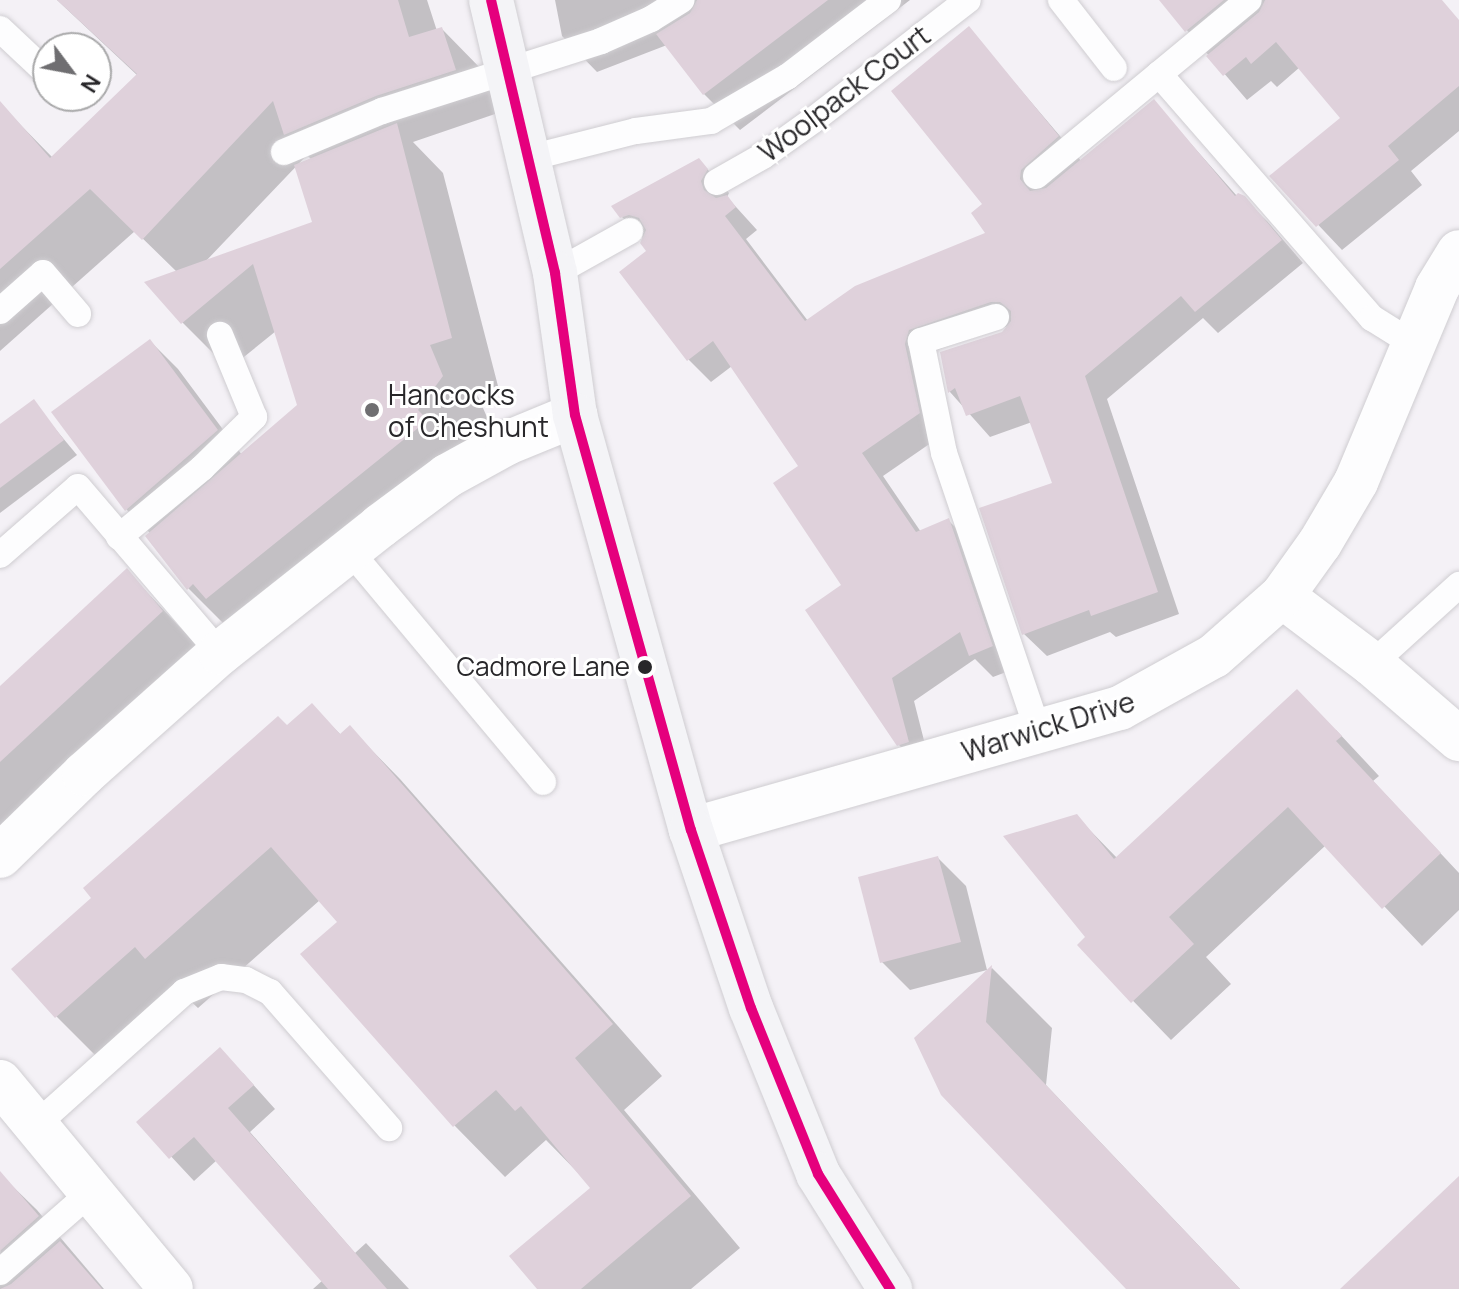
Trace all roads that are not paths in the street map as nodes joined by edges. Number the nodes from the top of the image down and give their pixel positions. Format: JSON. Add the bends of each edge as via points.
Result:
{"nodes":[{"id":1,"x":491,"y":0,"type":"edge"},
{"id":2,"x":681,"y":0,"type":"edge"},
{"id":3,"x":888,"y":0,"type":"edge"},
{"id":4,"x":968,"y":0,"type":"edge"},
{"id":5,"x":1061,"y":0,"type":"edge"},
{"id":6,"x":1249,"y":0,"type":"edge"},
{"id":7,"x":0,"y":29,"type":"edge"},
{"id":8,"x":32,"y":59,"type":"edge"},
{"id":9,"x":1114,"y":68,"type":"dead end"},
{"id":10,"x":508,"y":70,"type":"junction"},
{"id":11,"x":1159,"y":74,"type":"junction"},
{"id":12,"x":284,"y":152,"type":"dead end"},
{"id":13,"x":529,"y":158,"type":"junction"},
{"id":14,"x":1036,"y":176,"type":"dead end"},
{"id":15,"x":717,"y":182,"type":"dead end"},
{"id":16,"x":630,"y":231,"type":"dead end"},
{"id":17,"x":1459,"y":252,"type":"edge"},
{"id":18,"x":555,"y":273,"type":"junction"},
{"id":19,"x":0,"y":311,"type":"edge"},
{"id":20,"x":78,"y":314,"type":"dead end"},
{"id":21,"x":996,"y":317,"type":"dead end"},
{"id":22,"x":220,"y":335,"type":"dead end"},
{"id":23,"x":1412,"y":343,"type":"junction"},
{"id":24,"x":575,"y":415,"type":"junction"},
{"id":25,"x":119,"y":537,"type":"junction"},
{"id":26,"x":350,"y":551,"type":"junction"},
{"id":27,"x":0,"y":555,"type":"edge"},
{"id":28,"x":1459,"y":585,"type":"edge"},
{"id":29,"x":1282,"y":596,"type":"junction"},
{"id":30,"x":220,"y":653,"type":"junction"},
{"id":31,"x":1372,"y":664,"type":"junction"},
{"id":32,"x":1039,"y":734,"type":"junction"},
{"id":33,"x":1459,"y":739,"type":"edge"},
{"id":34,"x":543,"y":782,"type":"dead end"},
{"id":35,"x":691,"y":830,"type":"junction"},
{"id":36,"x":0,"y":856,"type":"edge"},
{"id":37,"x":0,"y":1082,"type":"edge"},
{"id":38,"x":36,"y":1125,"type":"junction"},
{"id":39,"x":389,"y":1128,"type":"dead end"},
{"id":40,"x":91,"y":1192,"type":"junction"},
{"id":41,"x":0,"y":1272,"type":"edge"},
{"id":42,"x":171,"y":1289,"type":"edge"},
{"id":43,"x":890,"y":1289,"type":"edge"}],
"edges":[{"from":1,"to":10,"type":"main road"},
{"from":2,"to":10,"type":"lane","via":[[601,41]]},
{"from":3,"to":13,"type":"lane","via":[[787,77],[711,121],[636,131]]},
{"from":4,"to":15,"type":"lane","name":"Woolpack Court","via":[[812,121]]},
{"from":5,"to":9,"type":"lane"},
{"from":6,"to":11,"type":"lane"},
{"from":7,"to":8,"type":"lane"},
{"from":10,"to":12,"type":"lane","via":[[382,111]]},
{"from":10,"to":13,"type":"main road"},
{"from":11,"to":14,"type":"lane"},
{"from":11,"to":23,"type":"lane","via":[[1372,318]]},
{"from":13,"to":18,"type":"main road"},
{"from":16,"to":18,"type":"lane"},
{"from":17,"to":23,"type":"street","name":"Warwick Drive"},
{"from":18,"to":24,"type":"main road"},
{"from":19,"to":20,"type":"lane","via":[[43,273]]},
{"from":21,"to":32,"type":"lane","via":[[921,341],[944,453]]},
{"from":22,"to":25,"type":"lane","via":[[254,417]]},
{"from":23,"to":29,"type":"street","name":"Warwick Drive","via":[[1356,482]]},
{"from":24,"to":26,"type":"street","via":[[447,476]]},
{"from":24,"to":35,"type":"main road"},
{"from":25,"to":27,"type":"lane","via":[[78,487]]},
{"from":25,"to":30,"type":"lane"},
{"from":26,"to":30,"type":"street"},
{"from":26,"to":34,"type":"lane"},
{"from":28,"to":31,"type":"lane"},
{"from":29,"to":31,"type":"street"},
{"from":29,"to":32,"type":"street","name":"Warwick Drive","via":[[1214,656],[1176,680],[1120,708]]},
{"from":30,"to":36,"type":"street"},
{"from":31,"to":33,"type":"street"},
{"from":32,"to":35,"type":"street","name":"Warwick Drive"},
{"from":35,"to":43,"type":"main road","via":[[751,1008],[818,1174]]},
{"from":37,"to":38,"type":"street"},
{"from":38,"to":39,"type":"lane","via":[[184,992],[221,977],[246,980],[270,992]]},
{"from":38,"to":40,"type":"street"},
{"from":40,"to":41,"type":"lane"},
{"from":40,"to":42,"type":"street"}]}
